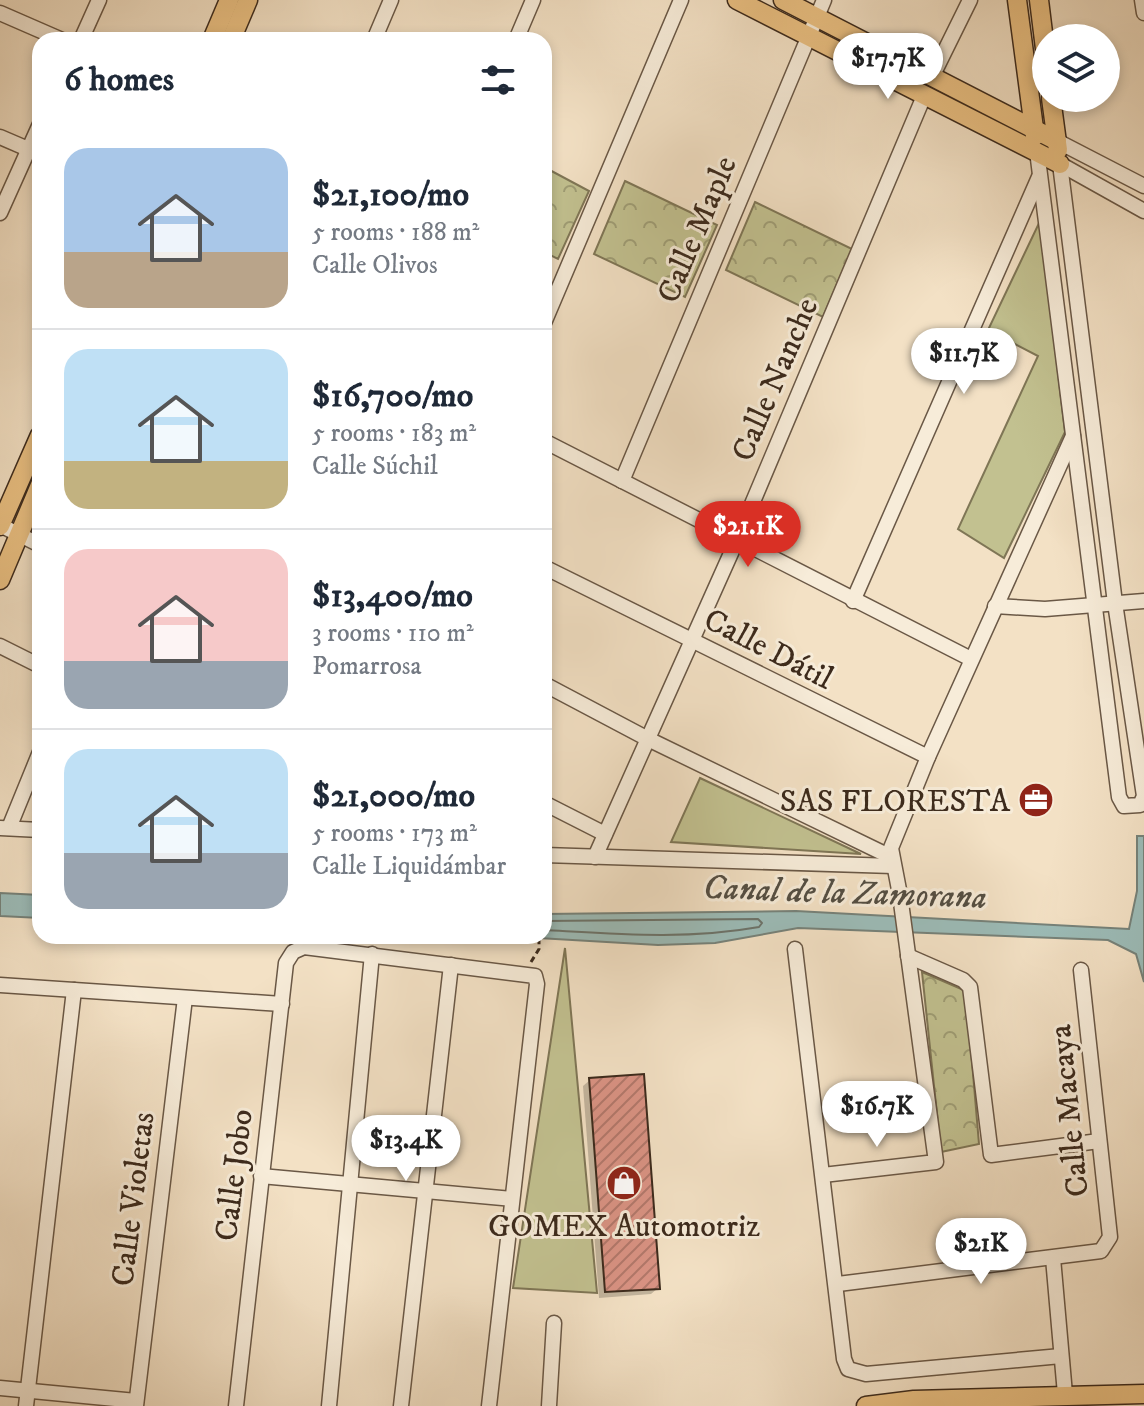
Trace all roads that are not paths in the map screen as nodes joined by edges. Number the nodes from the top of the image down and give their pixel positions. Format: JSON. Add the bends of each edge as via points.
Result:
{"nodes":[{"id":1,"x":99,"y":0,"type":"edge"},
{"id":2,"x":248,"y":0,"type":"edge"},
{"id":3,"x":391,"y":0,"type":"edge"},
{"id":4,"x":533,"y":0,"type":"edge"},
{"id":5,"x":681,"y":0,"type":"edge"},
{"id":6,"x":737,"y":0,"type":"edge"},
{"id":7,"x":783,"y":0,"type":"edge"},
{"id":8,"x":970,"y":0,"type":"edge"},
{"id":9,"x":1017,"y":0,"type":"edge"},
{"id":10,"x":1039,"y":0,"type":"edge"},
{"id":11,"x":1142,"y":0,"type":"edge"},
{"id":12,"x":820,"y":8,"type":"edge"},
{"id":13,"x":231,"y":10,"type":"edge"},
{"id":14,"x":0,"y":13,"type":"edge"},
{"id":15,"x":1144,"y":13,"type":"edge"},
{"id":16,"x":1042,"y":24,"type":"edge"},
{"id":17,"x":44,"y":32,"type":"edge"},
{"id":18,"x":85,"y":32,"type":"edge"},
{"id":19,"x":217,"y":32,"type":"edge"},
{"id":20,"x":231,"y":32,"type":"edge"},
{"id":21,"x":377,"y":32,"type":"edge"},
{"id":22,"x":519,"y":32,"type":"edge"},
{"id":23,"x":807,"y":36,"type":"junction"},
{"id":24,"x":933,"y":75,"type":"junction"},
{"id":25,"x":924,"y":96,"type":"junction"},
{"id":26,"x":1053,"y":112,"type":"edge"},
{"id":27,"x":1034,"y":129,"type":"junction"},
{"id":28,"x":0,"y":137,"type":"edge"},
{"id":29,"x":32,"y":141,"type":"edge"},
{"id":30,"x":1057,"y":141,"type":"junction"},
{"id":31,"x":28,"y":149,"type":"junction"},
{"id":32,"x":1037,"y":151,"type":"junction"},
{"id":33,"x":1060,"y":164,"type":"junction"},
{"id":34,"x":1040,"y":176,"type":"junction"},
{"id":35,"x":1144,"y":186,"type":"edge"},
{"id":36,"x":1144,"y":211,"type":"edge"},
{"id":37,"x":0,"y":213,"type":"edge"},
{"id":38,"x":552,"y":304,"type":"edge"},
{"id":39,"x":1092,"y":431,"type":"junction"},
{"id":40,"x":1073,"y":435,"type":"junction"},
{"id":41,"x":552,"y":445,"type":"edge"},
{"id":42,"x":32,"y":453,"type":"edge"},
{"id":43,"x":622,"y":481,"type":"junction"},
{"id":44,"x":32,"y":504,"type":"edge"},
{"id":45,"x":0,"y":525,"type":"edge"},
{"id":46,"x":19,"y":534,"type":"junction"},
{"id":47,"x":32,"y":541,"type":"edge"},
{"id":48,"x":736,"y":542,"type":"junction"},
{"id":49,"x":552,"y":571,"type":"edge"},
{"id":50,"x":0,"y":580,"type":"edge"},
{"id":51,"x":853,"y":601,"type":"junction"},
{"id":52,"x":1144,"y":601,"type":"edge"},
{"id":53,"x":1115,"y":603,"type":"junction"},
{"id":54,"x":1094,"y":605,"type":"junction"},
{"id":55,"x":995,"y":606,"type":"junction"},
{"id":56,"x":692,"y":641,"type":"junction"},
{"id":57,"x":0,"y":646,"type":"edge"},
{"id":58,"x":971,"y":659,"type":"junction"},
{"id":59,"x":32,"y":662,"type":"edge"},
{"id":60,"x":552,"y":688,"type":"edge"},
{"id":61,"x":648,"y":739,"type":"junction"},
{"id":62,"x":928,"y":757,"type":"junction"},
{"id":63,"x":32,"y":769,"type":"edge"},
{"id":64,"x":552,"y":807,"type":"edge"},
{"id":65,"x":4,"y":828,"type":"edge"},
{"id":66,"x":32,"y":830,"type":"edge"},
{"id":67,"x":605,"y":834,"type":"junction"},
{"id":68,"x":552,"y":855,"type":"edge"},
{"id":69,"x":595,"y":857,"type":"junction"},
{"id":70,"x":892,"y":861,"type":"junction"},
{"id":71,"x":795,"y":949,"type":"dead end"},
{"id":72,"x":372,"y":954,"type":"junction"},
{"id":73,"x":908,"y":956,"type":"junction"},
{"id":74,"x":451,"y":965,"type":"junction"},
{"id":75,"x":1081,"y":970,"type":"dead end"},
{"id":76,"x":0,"y":985,"type":"edge"},
{"id":77,"x":74,"y":990,"type":"junction"},
{"id":78,"x":185,"y":998,"type":"junction"},
{"id":79,"x":282,"y":1004,"type":"junction"},
{"id":80,"x":1099,"y":1141,"type":"junction"},
{"id":81,"x":823,"y":1175,"type":"junction"},
{"id":82,"x":261,"y":1176,"type":"junction"},
{"id":83,"x":349,"y":1184,"type":"junction"},
{"id":84,"x":425,"y":1190,"type":"junction"},
{"id":85,"x":512,"y":1199,"type":"junction"},
{"id":86,"x":1053,"y":1258,"type":"junction"},
{"id":87,"x":838,"y":1284,"type":"junction"},
{"id":88,"x":554,"y":1323,"type":"dead end"},
{"id":89,"x":1061,"y":1356,"type":"junction"},
{"id":90,"x":0,"y":1388,"type":"edge"},
{"id":91,"x":1065,"y":1394,"type":"junction"},
{"id":92,"x":1144,"y":1394,"type":"edge"},
{"id":93,"x":27,"y":1399,"type":"edge"},
{"id":94,"x":136,"y":1403,"type":"edge"},
{"id":95,"x":236,"y":1406,"type":"edge"},
{"id":96,"x":329,"y":1406,"type":"edge"},
{"id":97,"x":401,"y":1406,"type":"edge"},
{"id":98,"x":489,"y":1406,"type":"edge"},
{"id":99,"x":549,"y":1406,"type":"edge"},
{"id":100,"x":866,"y":1406,"type":"edge"}],
"edges":[{"from":1,"to":18,"type":"street"},
{"from":2,"to":13,"type":"main road"},
{"from":3,"to":21,"type":"street"},
{"from":4,"to":22,"type":"street"},
{"from":5,"to":38,"type":"street"},
{"from":6,"to":23,"type":"main road"},
{"from":7,"to":12,"type":"main road"},
{"from":8,"to":24,"type":"street"},
{"from":9,"to":27,"type":"main road"},
{"from":10,"to":16,"type":"main road"},
{"from":11,"to":15,"type":"street"},
{"from":12,"to":23,"type":"street","name":"Calle Maple"},
{"from":12,"to":24,"type":"main road"},
{"from":13,"to":19,"type":"main road"},
{"from":13,"to":20,"type":"main road"},
{"from":14,"to":17,"type":"street"},
{"from":23,"to":25,"type":"main road"},
{"from":23,"to":43,"type":"street","name":"Calle Maple"},
{"from":24,"to":27,"type":"main road"},
{"from":25,"to":32,"type":"main road"},
{"from":25,"to":48,"type":"street","name":"Calle Nanche"},
{"from":26,"to":30,"type":"main road"},
{"from":27,"to":30,"type":"main road"},
{"from":27,"to":32,"type":"main road"},
{"from":28,"to":31,"type":"street"},
{"from":29,"to":31,"type":"street"},
{"from":30,"to":33,"type":"main road"},
{"from":30,"to":35,"type":"street"},
{"from":31,"to":37,"type":"street"},
{"from":32,"to":33,"type":"main road"},
{"from":32,"to":34,"type":"street"},
{"from":33,"to":36,"type":"street"},
{"from":33,"to":39,"type":"street"},
{"from":34,"to":40,"type":"street"},
{"from":34,"to":51,"type":"street"},
{"from":39,"to":40,"type":"street"},
{"from":39,"to":53,"type":"street"},
{"from":40,"to":54,"type":"street"},
{"from":40,"to":55,"type":"street"},
{"from":41,"to":43,"type":"street"},
{"from":42,"to":45,"type":"main road"},
{"from":43,"to":48,"type":"street"},
{"from":44,"to":46,"type":"main road"},
{"from":45,"to":46,"type":"street"},
{"from":46,"to":47,"type":"street"},
{"from":46,"to":50,"type":"main road"},
{"from":48,"to":51,"type":"street"},
{"from":48,"to":56,"type":"street","name":"Calle Nanche"},
{"from":49,"to":56,"type":"street","name":"Calle Dátil"},
{"from":51,"to":58,"type":"street"},
{"from":52,"to":53,"type":"street"},
{"from":53,"to":54,"type":"street"},
{"from":53,"to":54,"type":"street","via":[[1144,796],[1140,805],[1124,806],[1119,797]]},
{"from":54,"to":55,"type":"street"},
{"from":55,"to":58,"type":"street"},
{"from":56,"to":61,"type":"street","name":"Calle Nanche"},
{"from":56,"to":62,"type":"street","name":"Calle Dátil"},
{"from":57,"to":59,"type":"street"},
{"from":58,"to":62,"type":"street"},
{"from":60,"to":61,"type":"street"},
{"from":61,"to":67,"type":"street","name":"Calle Nanche"},
{"from":61,"to":70,"type":"street"},
{"from":62,"to":70,"type":"street","via":[[893,838]]},
{"from":63,"to":65,"type":"street"},
{"from":64,"to":67,"type":"street"},
{"from":65,"to":66,"type":"street"},
{"from":67,"to":69,"type":"street","name":"Calle Nanche"},
{"from":68,"to":69,"type":"street"},
{"from":69,"to":70,"type":"street"},
{"from":70,"to":73,"type":"street"},
{"from":71,"to":81,"type":"street"},
{"from":72,"to":74,"type":"street"},
{"from":72,"to":79,"type":"street","name":"Calle Jobo","via":[[304,947],[293,952],[286,963]]},
{"from":72,"to":83,"type":"street"},
{"from":73,"to":80,"type":"street","via":[[970,987],[991,1155]]},
{"from":73,"to":81,"type":"street","via":[[936,1162]]},
{"from":74,"to":84,"type":"street"},
{"from":74,"to":85,"type":"street","via":[[531,974],[537,984]]},
{"from":75,"to":80,"type":"street","name":"Calle Macaya"},
{"from":76,"to":77,"type":"street"},
{"from":77,"to":78,"type":"street"},
{"from":77,"to":93,"type":"street"},
{"from":78,"to":79,"type":"street"},
{"from":78,"to":94,"type":"street","name":"Calle Violetas"},
{"from":79,"to":82,"type":"street","name":"Calle Jobo"},
{"from":80,"to":86,"type":"street","name":"Calle Macaya","via":[[1107,1246]]},
{"from":81,"to":87,"type":"street"},
{"from":82,"to":83,"type":"street"},
{"from":82,"to":95,"type":"street","name":"Calle Jobo"},
{"from":83,"to":84,"type":"street"},
{"from":83,"to":96,"type":"street"},
{"from":84,"to":85,"type":"street"},
{"from":84,"to":97,"type":"street"},
{"from":85,"to":98,"type":"street"},
{"from":86,"to":87,"type":"street"},
{"from":86,"to":89,"type":"street"},
{"from":87,"to":89,"type":"street","via":[[848,1369],[866,1374]]},
{"from":88,"to":99,"type":"street"},
{"from":89,"to":91,"type":"street"},
{"from":90,"to":93,"type":"street"},
{"from":91,"to":92,"type":"main road"},
{"from":91,"to":100,"type":"main road"},
{"from":93,"to":94,"type":"street"}]}
